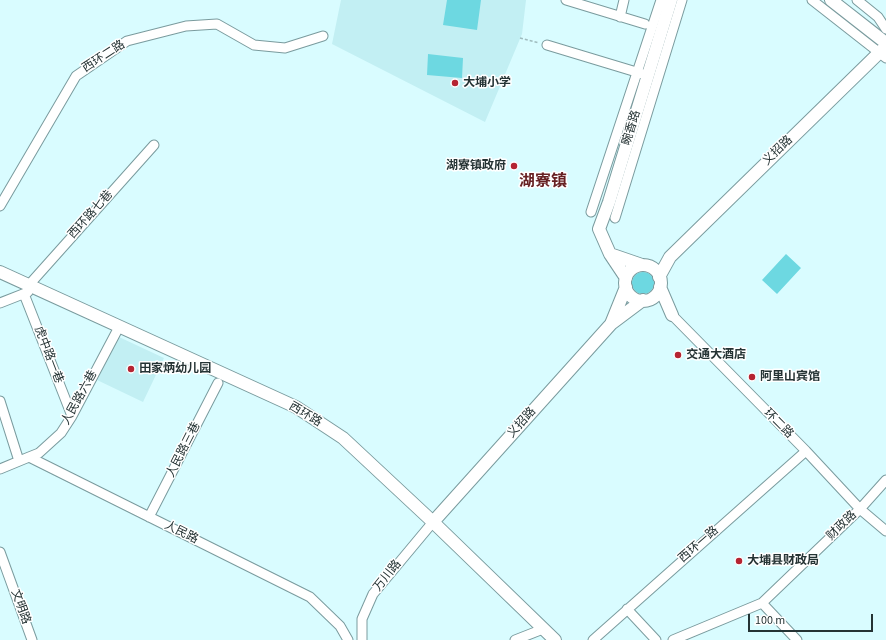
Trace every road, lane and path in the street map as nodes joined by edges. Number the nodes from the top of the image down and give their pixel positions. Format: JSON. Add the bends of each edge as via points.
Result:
{"nodes":[{"id":1,"x":566,"y":0,"type":"edge"},
{"id":2,"x":624,"y":0,"type":"edge"},
{"id":3,"x":661,"y":0,"type":"edge"},
{"id":4,"x":672,"y":0,"type":"edge"},
{"id":5,"x":682,"y":0,"type":"edge"},
{"id":6,"x":812,"y":0,"type":"edge"},
{"id":7,"x":831,"y":0,"type":"edge"},
{"id":8,"x":838,"y":0,"type":"edge"},
{"id":9,"x":857,"y":0,"type":"edge"},
{"id":10,"x":620,"y":17,"type":"junction"},
{"id":11,"x":645,"y":24,"type":"dead end"},
{"id":12,"x":886,"y":29,"type":"edge"},
{"id":13,"x":323,"y":36,"type":"dead end"},
{"id":14,"x":520,"y":38,"type":"dead end"},
{"id":15,"x":886,"y":38,"type":"edge"},
{"id":16,"x":547,"y":45,"type":"joint"},
{"id":17,"x":884,"y":50,"type":"edge"},
{"id":18,"x":642,"y":74,"type":"junction"},
{"id":19,"x":154,"y":145,"type":"dead end"},
{"id":20,"x":0,"y":206,"type":"edge"},
{"id":21,"x":591,"y":212,"type":"dead end"},
{"id":22,"x":615,"y":218,"type":"dead end"},
{"id":23,"x":610,"y":254,"type":"junction"},
{"id":24,"x":670,"y":257,"type":"junction"},
{"id":25,"x":645,"y":265,"type":"junction"},
{"id":26,"x":0,"y":272,"type":"edge"},
{"id":27,"x":659,"y":282,"type":"junction"},
{"id":28,"x":626,"y":283,"type":"junction"},
{"id":29,"x":29,"y":290,"type":"junction"},
{"id":30,"x":645,"y":300,"type":"junction"},
{"id":31,"x":0,"y":303,"type":"edge"},
{"id":32,"x":672,"y":315,"type":"junction"},
{"id":33,"x":611,"y":324,"type":"junction"},
{"id":34,"x":119,"y":327,"type":"junction"},
{"id":35,"x":218,"y":383,"type":"dead end"},
{"id":36,"x":0,"y":401,"type":"edge"},
{"id":37,"x":72,"y":416,"type":"junction"},
{"id":38,"x":806,"y":451,"type":"junction"},
{"id":39,"x":29,"y":457,"type":"junction"},
{"id":40,"x":20,"y":461,"type":"junction"},
{"id":41,"x":0,"y":469,"type":"edge"},
{"id":42,"x":886,"y":480,"type":"edge"},
{"id":43,"x":860,"y":509,"type":"junction"},
{"id":44,"x":149,"y":517,"type":"junction"},
{"id":45,"x":433,"y":522,"type":"junction"},
{"id":46,"x":886,"y":531,"type":"edge"},
{"id":47,"x":0,"y":552,"type":"edge"},
{"id":48,"x":762,"y":603,"type":"junction"},
{"id":49,"x":627,"y":609,"type":"junction"},
{"id":50,"x":543,"y":628,"type":"junction"},
{"id":51,"x":32,"y":640,"type":"edge"},
{"id":52,"x":348,"y":640,"type":"edge"},
{"id":53,"x":362,"y":640,"type":"edge"},
{"id":54,"x":515,"y":640,"type":"edge"},
{"id":55,"x":555,"y":640,"type":"edge"},
{"id":56,"x":593,"y":640,"type":"edge"},
{"id":57,"x":656,"y":640,"type":"edge"},
{"id":58,"x":673,"y":640,"type":"edge"},
{"id":59,"x":797,"y":640,"type":"edge"}],
"edges":[{"from":1,"to":10,"type":"street"},
{"from":2,"to":10,"type":"street"},
{"from":3,"to":18,"type":"street"},
{"from":4,"to":18,"type":"main road","name":"畹香路"},
{"from":5,"to":22,"type":"street"},
{"from":6,"to":17,"type":"street"},
{"from":7,"to":17,"type":"main road"},
{"from":8,"to":15,"type":"main road"},
{"from":9,"to":12,"type":"street","via":[[878,17]]},
{"from":10,"to":11,"type":"street"},
{"from":13,"to":20,"type":"street","name":"西环二路","via":[[285,48],[254,45],[217,24],[186,26],[127,41],[76,76]]},
{"from":14,"to":16,"type":"path"},
{"from":16,"to":18,"type":"street"},
{"from":17,"to":24,"type":"main road","name":"义招路"},
{"from":18,"to":21,"type":"street"},
{"from":18,"to":23,"type":"main road","name":"畹香路","via":[[609,202],[599,229]]},
{"from":19,"to":29,"type":"street","name":"西环路七巷"},
{"from":23,"to":25,"type":"main road"},
{"from":23,"to":28,"type":"main road","name":"畹香路"},
{"from":24,"to":25,"type":"main road"},
{"from":24,"to":27,"type":"main road"},
{"from":25,"to":27,"type":"main road","via":[[655,270]]},
{"from":25,"to":28,"type":"main road","via":[[630,270]]},
{"from":26,"to":29,"type":"main road","name":"西环路"},
{"from":27,"to":30,"type":"main road","via":[[656,295]]},
{"from":27,"to":32,"type":"main road"},
{"from":28,"to":30,"type":"main road","via":[[630,296]]},
{"from":28,"to":33,"type":"main road"},
{"from":29,"to":31,"type":"street"},
{"from":29,"to":34,"type":"main road","name":"西环路"},
{"from":29,"to":37,"type":"street","name":"虎中路一巷"},
{"from":30,"to":32,"type":"main road"},
{"from":30,"to":33,"type":"main road"},
{"from":32,"to":38,"type":"street","name":"环二路"},
{"from":33,"to":45,"type":"main road","name":"义招路"},
{"from":34,"to":37,"type":"street","name":"人民路六巷"},
{"from":34,"to":45,"type":"main road","name":"西环路","via":[[296,407],[343,438]]},
{"from":35,"to":44,"type":"street","name":"人民路三巷"},
{"from":36,"to":40,"type":"street"},
{"from":37,"to":39,"type":"street","name":"人民路六巷","via":[[61,433],[39,453]]},
{"from":38,"to":43,"type":"street","name":"环二路"},
{"from":38,"to":49,"type":"street","name":"西环一路"},
{"from":39,"to":40,"type":"street"},
{"from":39,"to":44,"type":"street","name":"人民路"},
{"from":40,"to":41,"type":"street"},
{"from":42,"to":43,"type":"street","name":"财政路"},
{"from":43,"to":46,"type":"street","name":"环二路"},
{"from":43,"to":48,"type":"street","name":"财政路"},
{"from":44,"to":52,"type":"street","name":"人民路","via":[[310,597],[340,626]]},
{"from":45,"to":50,"type":"main road","name":"西环路"},
{"from":45,"to":53,"type":"street","name":"万川路","via":[[373,594],[362,619]]},
{"from":47,"to":51,"type":"street","name":"文明路"},
{"from":48,"to":58,"type":"street","name":"财政路"},
{"from":48,"to":59,"type":"street"},
{"from":49,"to":56,"type":"street","name":"西环一路"},
{"from":49,"to":57,"type":"street"},
{"from":50,"to":54,"type":"street"},
{"from":50,"to":55,"type":"main road","name":"西环路"}]}
